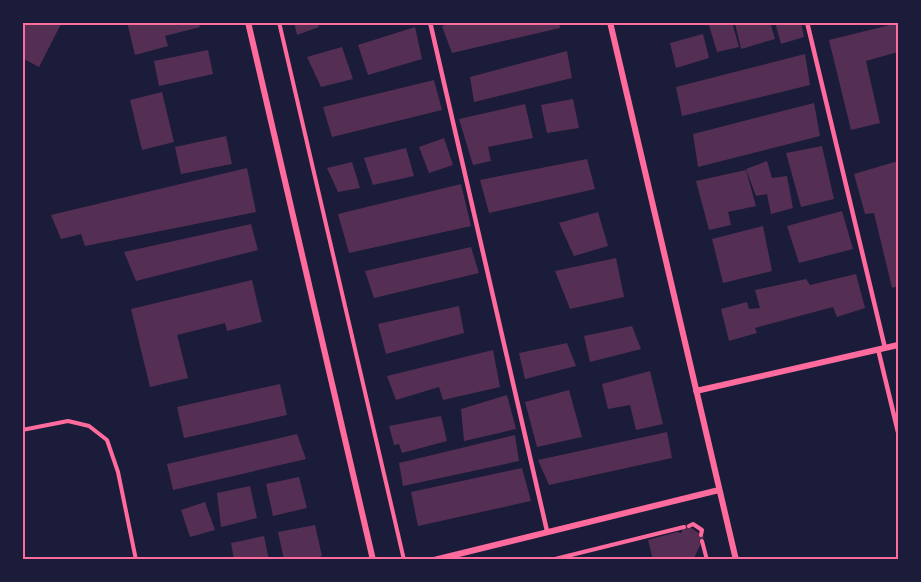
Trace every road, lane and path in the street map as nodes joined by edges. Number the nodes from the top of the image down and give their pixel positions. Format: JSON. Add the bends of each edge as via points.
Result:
{"nodes":[{"id":1,"x":248,"y":22,"type":"edge"},
{"id":2,"x":279,"y":22,"type":"edge"},
{"id":3,"x":430,"y":22,"type":"edge"},
{"id":4,"x":610,"y":22,"type":"edge"},
{"id":5,"x":807,"y":22,"type":"edge"},
{"id":6,"x":898,"y":345,"type":"edge"},
{"id":7,"x":882,"y":349,"type":"junction"},
{"id":8,"x":696,"y":391,"type":"junction"},
{"id":9,"x":22,"y":429,"type":"edge"},
{"id":10,"x":898,"y":432,"type":"edge"},
{"id":11,"x":719,"y":490,"type":"junction"},
{"id":12,"x":547,"y":531,"type":"junction"},
{"id":13,"x":701,"y":535,"type":"dead end"},
{"id":14,"x":702,"y":541,"type":"dead end"},
{"id":15,"x":136,"y":560,"type":"edge"},
{"id":16,"x":373,"y":560,"type":"edge"},
{"id":17,"x":404,"y":560,"type":"edge"},
{"id":18,"x":435,"y":560,"type":"edge"},
{"id":19,"x":551,"y":560,"type":"edge"},
{"id":20,"x":707,"y":560,"type":"edge"},
{"id":21,"x":736,"y":560,"type":"edge"}],
"edges":[{"from":1,"to":16,"type":"street"},
{"from":2,"to":17,"type":"path"},
{"from":3,"to":12,"type":"lane"},
{"from":4,"to":8,"type":"street"},
{"from":5,"to":7,"type":"lane"},
{"from":6,"to":7,"type":"street"},
{"from":7,"to":8,"type":"street"},
{"from":7,"to":10,"type":"lane"},
{"from":8,"to":11,"type":"street"},
{"from":9,"to":15,"type":"path","via":[[68,421],[88,426],[107,440],[118,472]]},
{"from":11,"to":12,"type":"street"},
{"from":11,"to":21,"type":"street"},
{"from":12,"to":18,"type":"street"},
{"from":13,"to":19,"type":"path","via":[[702,530],[693,524]]},
{"from":14,"to":20,"type":"path"}]}
